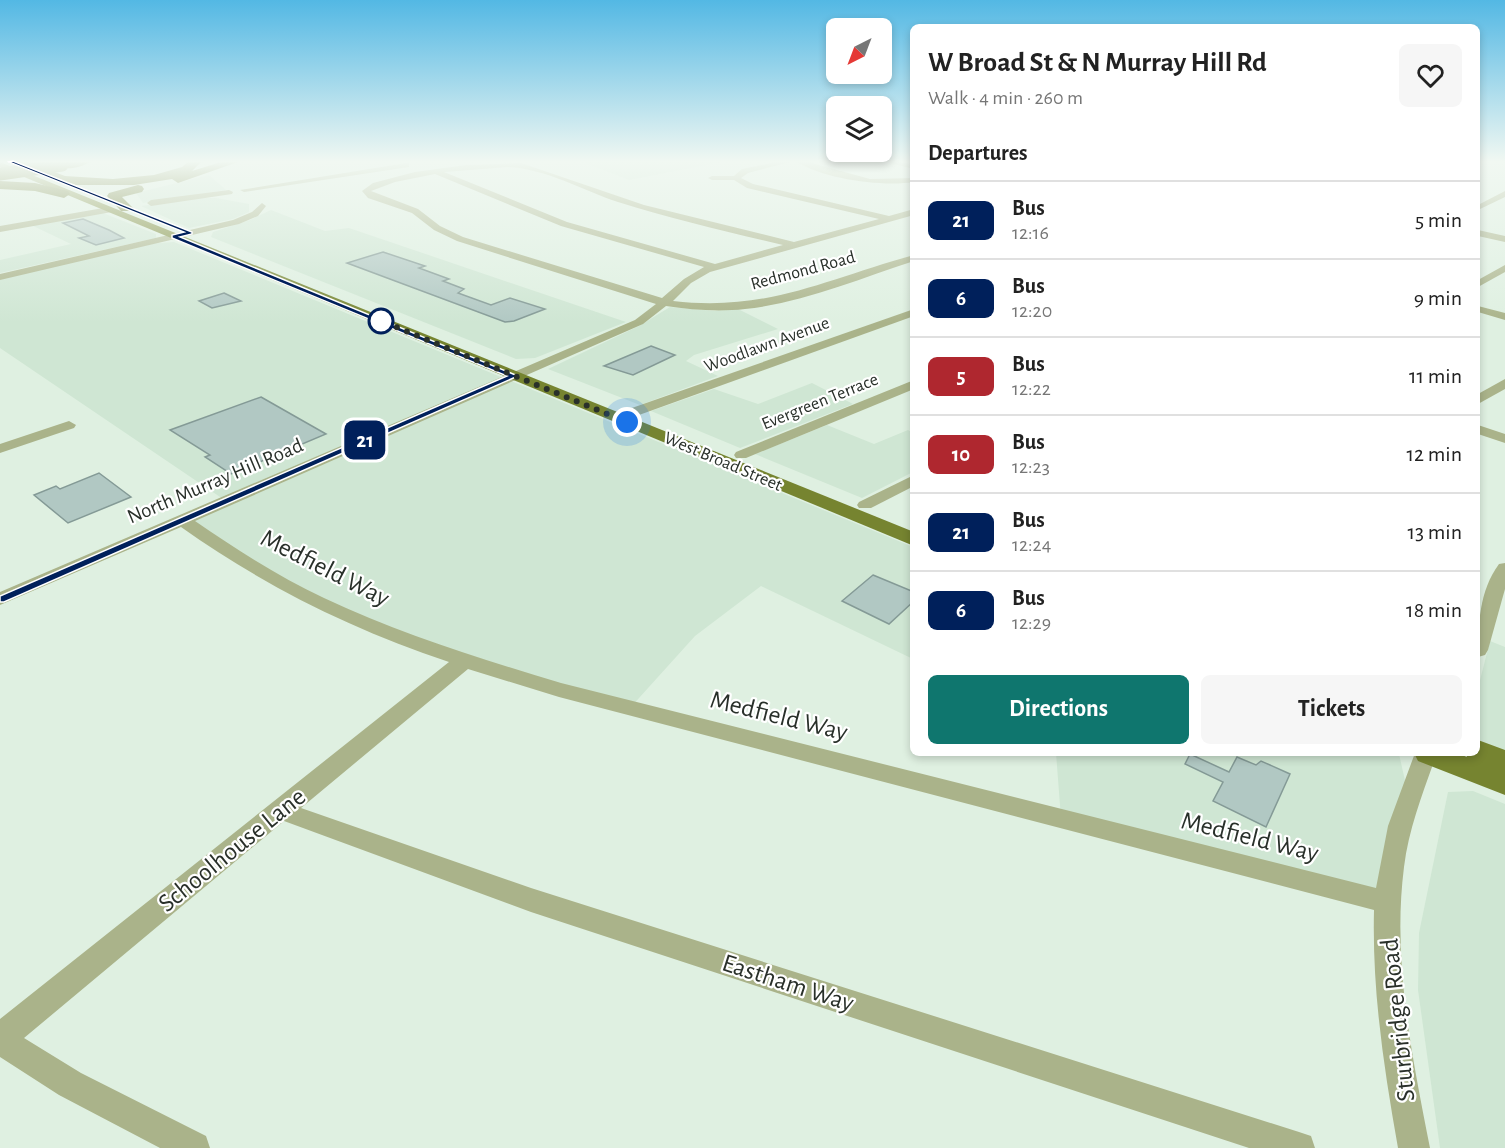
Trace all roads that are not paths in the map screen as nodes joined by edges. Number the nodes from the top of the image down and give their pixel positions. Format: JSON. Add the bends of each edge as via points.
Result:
{"nodes":[{"id":1,"x":8,"y":216,"type":"edge"},
{"id":2,"x":77,"y":216,"type":"edge"},
{"id":3,"x":123,"y":216,"type":"edge"},
{"id":4,"x":145,"y":216,"type":"edge"},
{"id":5,"x":251,"y":216,"type":"edge"},
{"id":6,"x":421,"y":216,"type":"edge"},
{"id":7,"x":543,"y":216,"type":"edge"},
{"id":8,"x":674,"y":216,"type":"edge"},
{"id":9,"x":874,"y":216,"type":"edge"},
{"id":10,"x":901,"y":216,"type":"edge"},
{"id":11,"x":888,"y":219,"type":"junction"},
{"id":12,"x":32,"y":223,"type":"junction"},
{"id":13,"x":910,"y":224,"type":"edge"},
{"id":14,"x":0,"y":229,"type":"edge"},
{"id":15,"x":190,"y":233,"type":"junction"},
{"id":16,"x":1480,"y":233,"type":"edge"},
{"id":17,"x":174,"y":237,"type":"junction"},
{"id":18,"x":1505,"y":239,"type":"edge"},
{"id":19,"x":793,"y":245,"type":"junction"},
{"id":20,"x":910,"y":259,"type":"edge"},
{"id":21,"x":714,"y":267,"type":"junction"},
{"id":22,"x":1505,"y":268,"type":"edge"},
{"id":23,"x":257,"y":271,"type":"junction"},
{"id":24,"x":0,"y":276,"type":"edge"},
{"id":25,"x":1480,"y":283,"type":"edge"},
{"id":26,"x":327,"y":288,"type":"junction"},
{"id":27,"x":310,"y":293,"type":"junction"},
{"id":28,"x":665,"y":303,"type":"junction"},
{"id":29,"x":374,"y":307,"type":"junction"},
{"id":30,"x":1480,"y":310,"type":"edge"},
{"id":31,"x":910,"y":313,"type":"edge"},
{"id":32,"x":1505,"y":317,"type":"edge"},
{"id":33,"x":522,"y":373,"type":"junction"},
{"id":34,"x":1505,"y":383,"type":"edge"},
{"id":35,"x":910,"y":386,"type":"edge"},
{"id":36,"x":1480,"y":399,"type":"edge"},
{"id":37,"x":634,"y":412,"type":"junction"},
{"id":38,"x":69,"y":425,"type":"dead end"},
{"id":39,"x":1480,"y":430,"type":"edge"},
{"id":40,"x":1505,"y":439,"type":"edge"},
{"id":41,"x":2,"y":446,"type":"edge"},
{"id":42,"x":741,"y":455,"type":"junction"},
{"id":43,"x":712,"y":457,"type":"junction"},
{"id":44,"x":910,"y":482,"type":"edge"},
{"id":45,"x":866,"y":505,"type":"junction"},
{"id":46,"x":183,"y":520,"type":"junction"},
{"id":47,"x":910,"y":522,"type":"edge"},
{"id":48,"x":910,"y":538,"type":"edge"},
{"id":49,"x":1505,"y":568,"type":"edge"},
{"id":50,"x":0,"y":599,"type":"edge"},
{"id":51,"x":1480,"y":643,"type":"edge"},
{"id":52,"x":463,"y":662,"type":"junction"},
{"id":53,"x":1480,"y":752,"type":"edge"},
{"id":54,"x":1426,"y":756,"type":"edge"},
{"id":55,"x":1435,"y":756,"type":"edge"},
{"id":56,"x":1505,"y":762,"type":"edge"},
{"id":57,"x":1505,"y":784,"type":"edge"},
{"id":58,"x":280,"y":810,"type":"junction"},
{"id":59,"x":1387,"y":902,"type":"junction"},
{"id":60,"x":0,"y":1039,"type":"edge"},
{"id":61,"x":194,"y":1148,"type":"edge"},
{"id":62,"x":1299,"y":1148,"type":"edge"},
{"id":63,"x":1414,"y":1148,"type":"edge"}],
"edges":[{"from":1,"to":12,"type":"street"},
{"from":2,"to":12,"type":"street"},
{"from":3,"to":17,"type":"main road","name":"West Broad Street"},
{"from":4,"to":15,"type":"main road","name":"West Broad Street"},
{"from":5,"to":15,"type":"street"},
{"from":6,"to":28,"type":"street","name":"Redmond Road","via":[[460,239]]},
{"from":7,"to":21,"type":"street"},
{"from":8,"to":19,"type":"street"},
{"from":9,"to":11,"type":"street"},
{"from":10,"to":11,"type":"street","name":"North Murray Hill Road"},
{"from":11,"to":13,"type":"street"},
{"from":11,"to":19,"type":"street","name":"North Murray Hill Road"},
{"from":12,"to":14,"type":"street"},
{"from":15,"to":17,"type":"street"},
{"from":15,"to":26,"type":"main road","name":"West Broad Street"},
{"from":16,"to":18,"type":"street"},
{"from":17,"to":23,"type":"main road","name":"West Broad Street"},
{"from":17,"to":24,"type":"street"},
{"from":19,"to":21,"type":"street","name":"North Murray Hill Road"},
{"from":20,"to":28,"type":"street","name":"Redmond Road","via":[[757,304],[705,307]]},
{"from":21,"to":28,"type":"street","name":"North Murray Hill Road","via":[[691,278]]},
{"from":22,"to":25,"type":"street"},
{"from":23,"to":26,"type":"main road"},
{"from":23,"to":27,"type":"main road","name":"West Broad Street"},
{"from":26,"to":29,"type":"main road","name":"West Broad Street"},
{"from":27,"to":29,"type":"main road"},
{"from":27,"to":33,"type":"main road","name":"West Broad Street"},
{"from":28,"to":33,"type":"street","name":"North Murray Hill Road","via":[[639,322]]},
{"from":29,"to":33,"type":"main road","name":"West Broad Street"},
{"from":30,"to":32,"type":"street"},
{"from":31,"to":37,"type":"street","name":"Woodlawn Avenue"},
{"from":33,"to":37,"type":"main road","name":"West Broad Street"},
{"from":33,"to":43,"type":"main road","name":"West Broad Street"},
{"from":33,"to":46,"type":"street","name":"North Murray Hill Road"},
{"from":34,"to":36,"type":"street"},
{"from":35,"to":42,"type":"street","name":"Evergreen Terrace"},
{"from":37,"to":42,"type":"main road","name":"West Broad Street"},
{"from":38,"to":41,"type":"street"},
{"from":39,"to":40,"type":"street"},
{"from":42,"to":45,"type":"main road","name":"West Broad Street"},
{"from":43,"to":45,"type":"main road","via":[[733,459],[843,502]]},
{"from":43,"to":48,"type":"main road","name":"West Broad Street"},
{"from":44,"to":45,"type":"street"},
{"from":45,"to":47,"type":"main road","name":"West Broad Street"},
{"from":46,"to":50,"type":"street","name":"North Murray Hill Road"},
{"from":46,"to":52,"type":"street","name":"Medfield Way","via":[[297,591]]},
{"from":49,"to":51,"type":"street"},
{"from":52,"to":58,"type":"street","name":"Schoolhouse Lane"},
{"from":52,"to":59,"type":"street","name":"Medfield Way"},
{"from":53,"to":56,"type":"main road"},
{"from":54,"to":59,"type":"street","name":"Sturbridge Road","via":[[1399,827]]},
{"from":55,"to":57,"type":"main road"},
{"from":58,"to":60,"type":"street","name":"Schoolhouse Lane"},
{"from":58,"to":62,"type":"street","name":"Eastham Way","via":[[531,900]]},
{"from":59,"to":63,"type":"street","name":"Sturbridge Road","via":[[1387,970],[1393,1029]]},
{"from":60,"to":61,"type":"street","via":[[70,1084]]}]}
